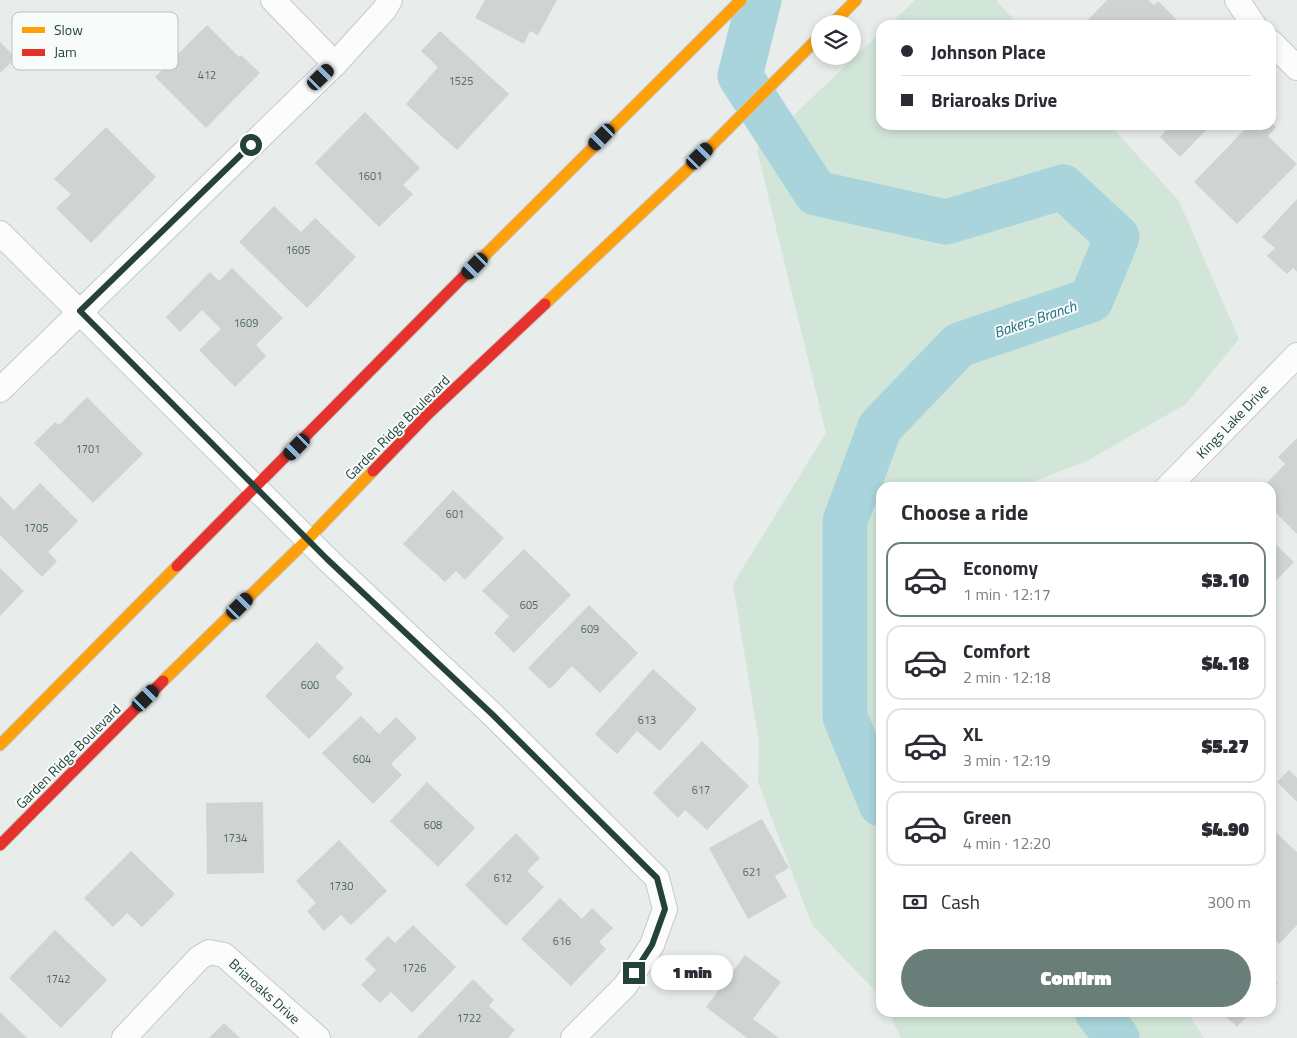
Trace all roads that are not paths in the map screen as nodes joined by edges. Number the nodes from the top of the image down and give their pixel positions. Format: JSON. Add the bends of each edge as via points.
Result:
{"nodes":[{"id":1,"x":273,"y":0,"type":"edge"},
{"id":2,"x":390,"y":0,"type":"edge"},
{"id":3,"x":741,"y":0,"type":"edge"},
{"id":4,"x":856,"y":0,"type":"edge"},
{"id":5,"x":1237,"y":0,"type":"edge"},
{"id":6,"x":841,"y":15,"type":"edge"},
{"id":7,"x":1251,"y":20,"type":"edge"},
{"id":8,"x":811,"y":45,"type":"edge"},
{"id":9,"x":1276,"y":47,"type":"edge"},
{"id":10,"x":335,"y":64,"type":"junction"},
{"id":11,"x":1297,"y":68,"type":"edge"},
{"id":12,"x":0,"y":232,"type":"edge"},
{"id":13,"x":80,"y":311,"type":"junction"},
{"id":14,"x":1297,"y":354,"type":"edge"},
{"id":15,"x":0,"y":390,"type":"edge"},
{"id":16,"x":1173,"y":482,"type":"edge"},
{"id":17,"x":256,"y":488,"type":"junction"},
{"id":18,"x":308,"y":540,"type":"junction"},
{"id":19,"x":0,"y":745,"type":"edge"},
{"id":20,"x":0,"y":846,"type":"edge"},
{"id":21,"x":124,"y":1038,"type":"edge"},
{"id":22,"x":318,"y":1038,"type":"edge"},
{"id":23,"x":573,"y":1038,"type":"edge"}],
"edges":[{"from":1,"to":10,"type":"street"},
{"from":2,"to":10,"type":"street"},
{"from":3,"to":17,"type":"main road"},
{"from":4,"to":6,"type":"main road"},
{"from":5,"to":7,"type":"street"},
{"from":8,"to":18,"type":"main road","name":"Garden Ridge Boulevard","via":[[686,170],[428,414]]},
{"from":9,"to":11,"type":"street"},
{"from":10,"to":13,"type":"street"},
{"from":12,"to":13,"type":"street"},
{"from":13,"to":15,"type":"street"},
{"from":13,"to":17,"type":"street"},
{"from":14,"to":16,"type":"street","name":"Kings Lake Drive"},
{"from":17,"to":18,"type":"street"},
{"from":17,"to":19,"type":"main road"},
{"from":18,"to":20,"type":"main road","name":"Garden Ridge Boulevard"},
{"from":18,"to":23,"type":"street","via":[[493,715],[657,878],[665,909],[652,945],[625,986]]},
{"from":21,"to":22,"type":"street","name":"Briaroaks Drive","via":[[199,958],[209,952],[224,955]]}]}
